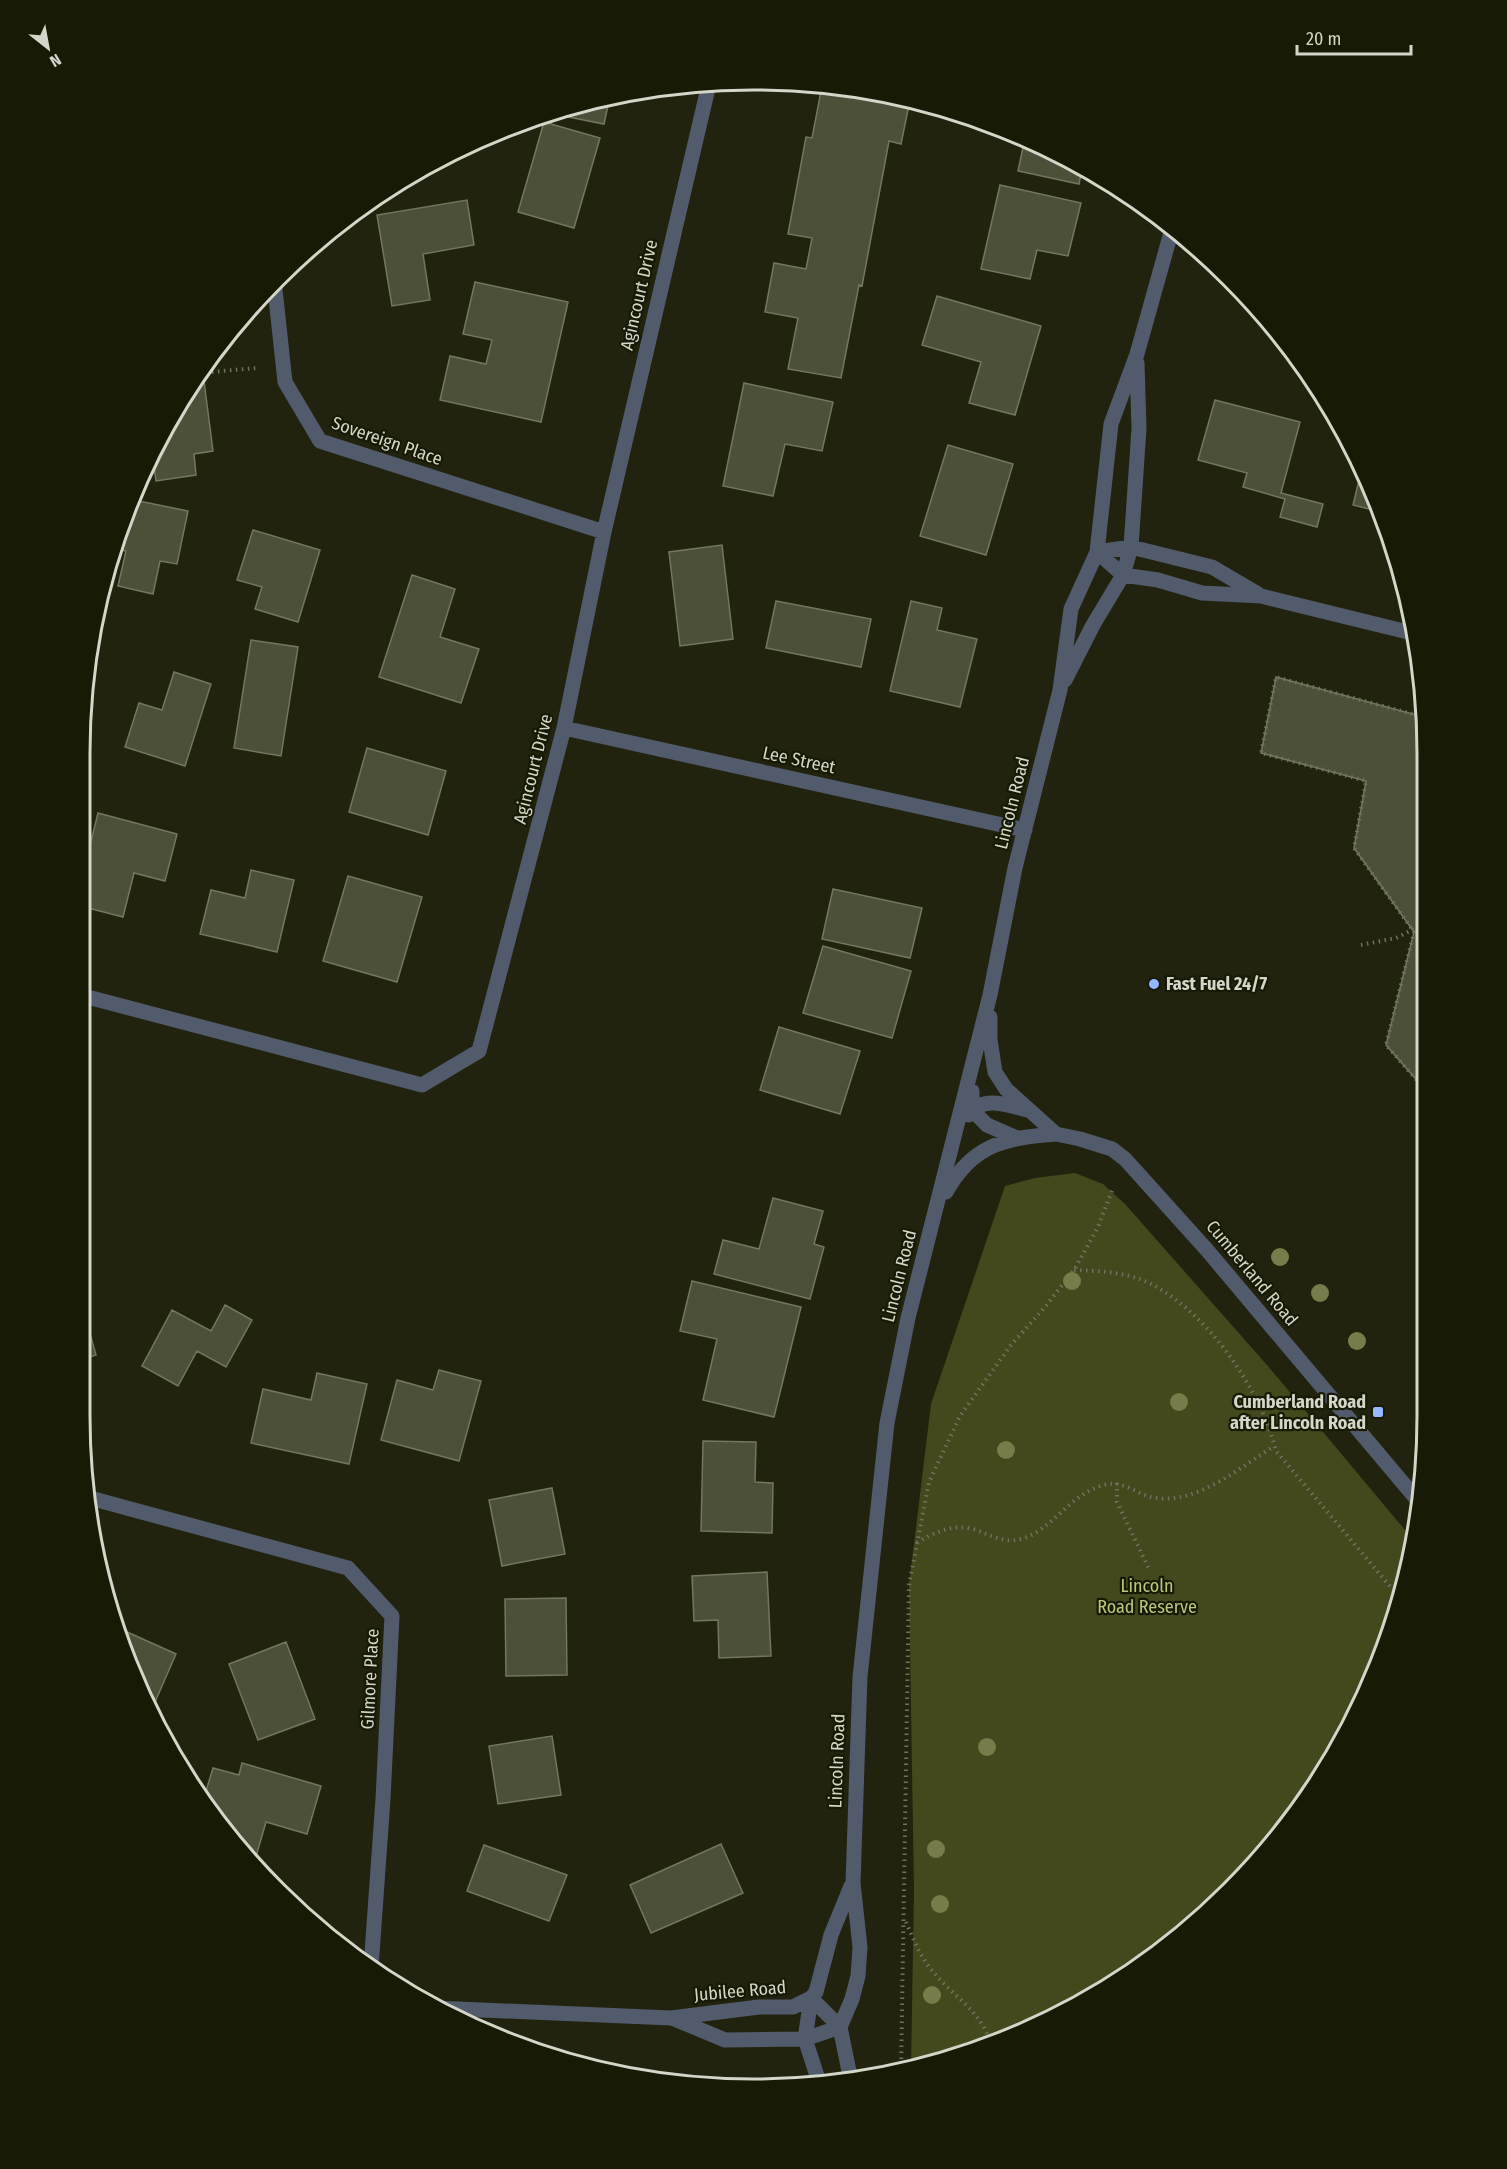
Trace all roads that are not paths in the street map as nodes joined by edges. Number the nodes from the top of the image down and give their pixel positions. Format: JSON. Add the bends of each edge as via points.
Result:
{"nodes":[{"id":1,"x":707,"y":91,"type":"edge"},
{"id":2,"x":1170,"y":237,"type":"edge"},
{"id":3,"x":275,"y":293,"type":"edge"},
{"id":4,"x":1137,"y":354,"type":"junction"},
{"id":5,"x":604,"y":532,"type":"junction"},
{"id":6,"x":1131,"y":547,"type":"junction"},
{"id":7,"x":1097,"y":552,"type":"junction"},
{"id":8,"x":1123,"y":575,"type":"junction"},
{"id":9,"x":1260,"y":596,"type":"junction"},
{"id":10,"x":1405,"y":631,"type":"edge"},
{"id":11,"x":1060,"y":690,"type":"junction"},
{"id":12,"x":564,"y":728,"type":"junction"},
{"id":13,"x":1025,"y":830,"type":"junction"},
{"id":14,"x":990,"y":995,"type":"junction"},
{"id":15,"x":90,"y":998,"type":"edge"},
{"id":16,"x":972,"y":1066,"type":"junction"},
{"id":17,"x":972,"y":1110,"type":"junction"},
{"id":18,"x":1027,"y":1110,"type":"junction"},
{"id":19,"x":1056,"y":1134,"type":"junction"},
{"id":20,"x":956,"y":1135,"type":"junction"},
{"id":21,"x":1017,"y":1138,"type":"junction"},
{"id":22,"x":935,"y":1211,"type":"junction"},
{"id":23,"x":1412,"y":1494,"type":"edge"},
{"id":24,"x":96,"y":1500,"type":"edge"},
{"id":25,"x":853,"y":1883,"type":"junction"},
{"id":26,"x":373,"y":1958,"type":"edge"},
{"id":27,"x":811,"y":1998,"type":"junction"},
{"id":28,"x":456,"y":2009,"type":"edge"},
{"id":29,"x":671,"y":2018,"type":"junction"},
{"id":30,"x":840,"y":2027,"type":"junction"},
{"id":31,"x":805,"y":2039,"type":"junction"},
{"id":32,"x":849,"y":2072,"type":"edge"},
{"id":33,"x":817,"y":2076,"type":"edge"}],
"edges":[{"from":1,"to":5,"type":"street","name":"Agincourt Drive"},
{"from":2,"to":4,"type":"street","name":"Lincoln Road"},
{"from":3,"to":5,"type":"street","name":"Sovereign Place","via":[[285,382],[320,441]]},
{"from":4,"to":6,"type":"street","name":"Lincoln Road","via":[[1139,428]]},
{"from":4,"to":7,"type":"street","name":"Lincoln Road","via":[[1111,424]]},
{"from":5,"to":12,"type":"street","name":"Agincourt Drive"},
{"from":6,"to":7,"type":"street"},
{"from":6,"to":8,"type":"street","name":"Lincoln Road"},
{"from":6,"to":9,"type":"street","via":[[1212,567]]},
{"from":7,"to":8,"type":"street"},
{"from":7,"to":11,"type":"street","name":"Lincoln Road","via":[[1071,609]]},
{"from":8,"to":9,"type":"street","via":[[1202,593]]},
{"from":8,"to":11,"type":"street","name":"Lincoln Road"},
{"from":9,"to":10,"type":"street"},
{"from":11,"to":13,"type":"street","name":"Lincoln Road"},
{"from":12,"to":13,"type":"street","name":"Lee Street"},
{"from":12,"to":15,"type":"street","name":"Agincourt Drive","via":[[479,1051],[422,1085]]},
{"from":13,"to":14,"type":"street","name":"Lincoln Road"},
{"from":14,"to":16,"type":"street","name":"Lincoln Road"},
{"from":14,"to":18,"type":"street","name":"Cumberland Road","via":[[995,1072]]},
{"from":16,"to":17,"type":"street"},
{"from":16,"to":20,"type":"street","name":"Lincoln Road"},
{"from":17,"to":18,"type":"street","name":"Cumberland Road","via":[[982,1104],[999,1103]]},
{"from":17,"to":20,"type":"street"},
{"from":17,"to":21,"type":"street","via":[[987,1125]]},
{"from":18,"to":19,"type":"street","name":"Cumberland Road"},
{"from":19,"to":21,"type":"street"},
{"from":19,"to":23,"type":"street","name":"Cumberland Road","via":[[1112,1149],[1125,1159],[1207,1250]]},
{"from":20,"to":22,"type":"street","name":"Lincoln Road"},
{"from":21,"to":22,"type":"street","via":[[994,1145],[968,1162],[956,1174]]},
{"from":22,"to":25,"type":"street","name":"Lincoln Road","via":[[887,1423],[860,1677]]},
{"from":24,"to":26,"type":"street","name":"Gilmore Place","via":[[348,1568],[392,1616]]},
{"from":25,"to":27,"type":"street","name":"Lincoln Road"},
{"from":25,"to":30,"type":"street","name":"Lincoln Road","via":[[859,1966],[852,1999]]},
{"from":27,"to":29,"type":"street","name":"Jubilee Road","via":[[793,2007],[759,2007]]},
{"from":27,"to":30,"type":"street","name":"Jubilee Road"},
{"from":27,"to":31,"type":"street","name":"Lincoln Road"},
{"from":28,"to":29,"type":"street","name":"Jubilee Road"},
{"from":29,"to":31,"type":"street","name":"Jubilee Road","via":[[725,2040]]},
{"from":30,"to":31,"type":"street","name":"Jubilee Road"},
{"from":30,"to":32,"type":"street"},
{"from":31,"to":33,"type":"street","name":"Lincoln Road"}]}
